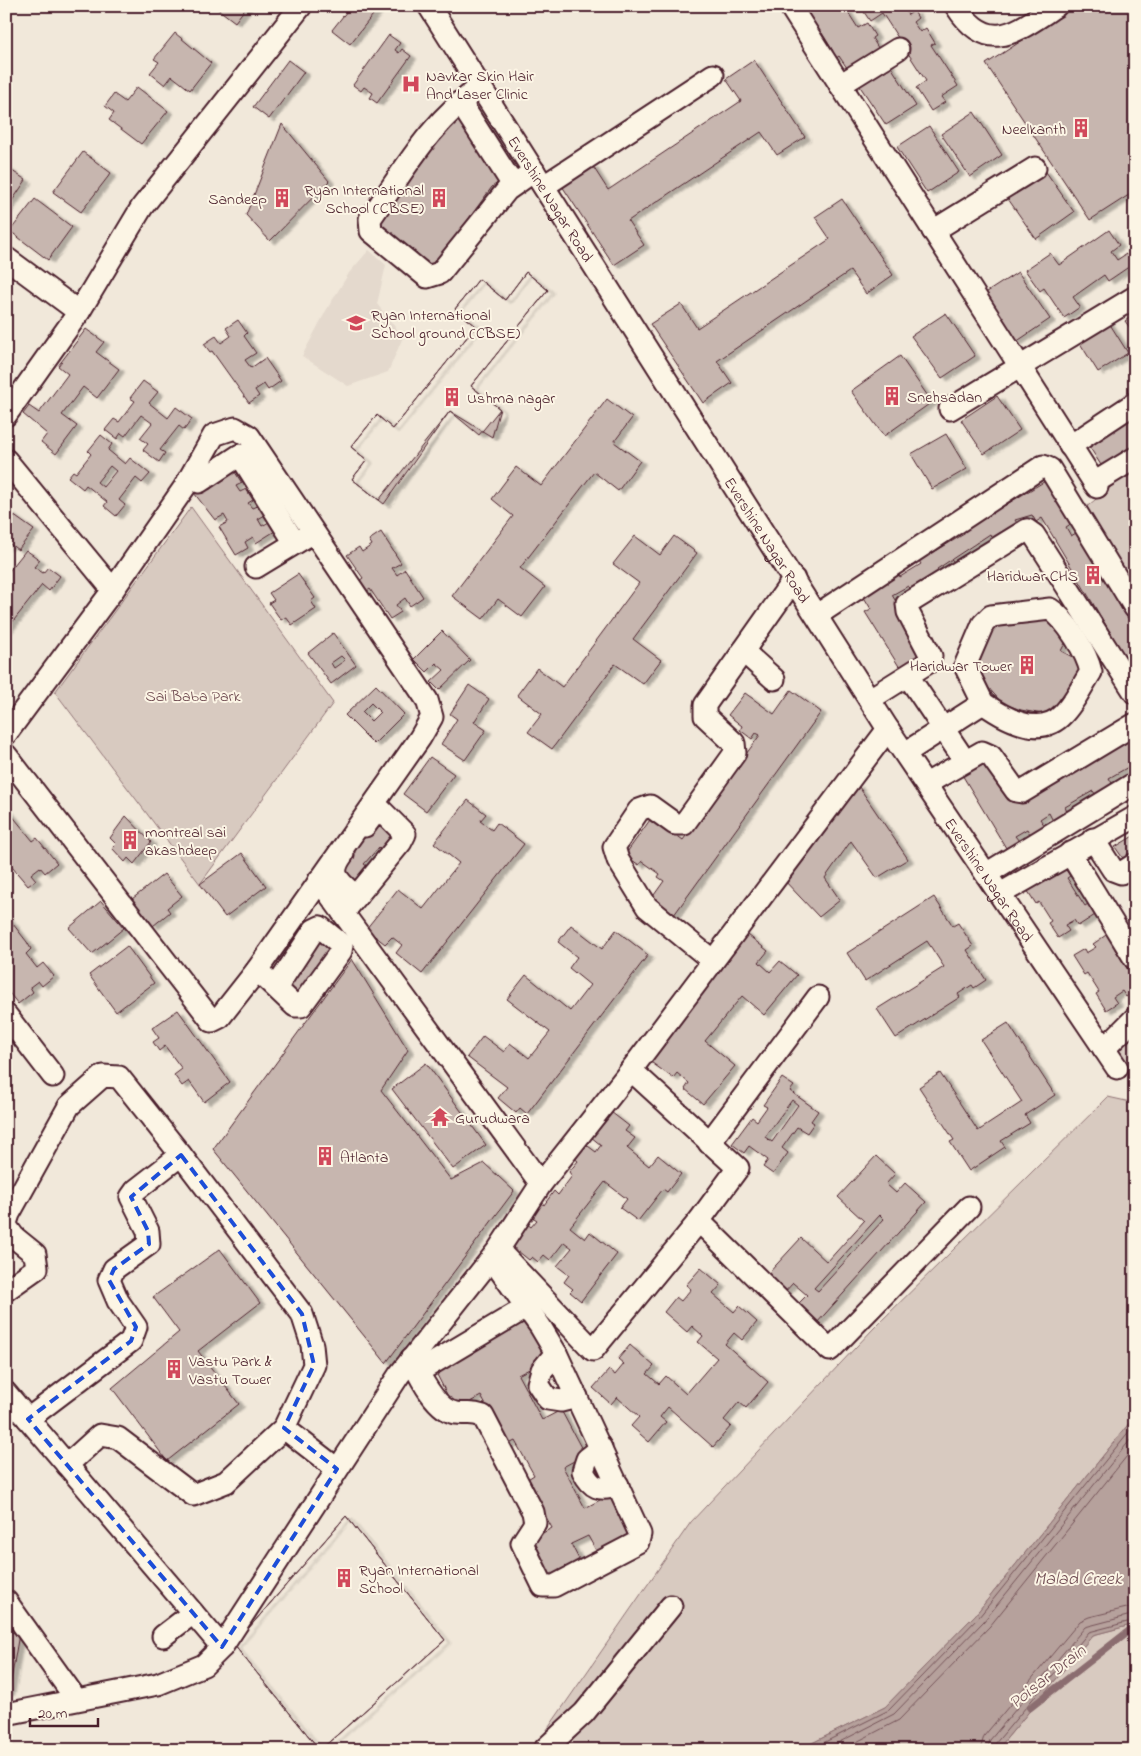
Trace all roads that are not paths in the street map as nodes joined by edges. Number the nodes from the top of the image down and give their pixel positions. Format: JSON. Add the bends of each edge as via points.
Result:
{"nodes":[{"id":1,"x":301,"y":6,"type":"edge"},
{"id":2,"x":429,"y":6,"type":"edge"},
{"id":3,"x":790,"y":6,"type":"edge"},
{"id":4,"x":956,"y":6,"type":"edge"},
{"id":5,"x":1056,"y":6,"type":"edge"},
{"id":6,"x":898,"y":49,"type":"dead end"},
{"id":7,"x":713,"y":75,"type":"dead end"},
{"id":8,"x":840,"y":84,"type":"junction"},
{"id":9,"x":481,"y":87,"type":"junction"},
{"id":10,"x":460,"y":102,"type":"junction"},
{"id":11,"x":508,"y":129,"type":"junction"},
{"id":12,"x":487,"y":144,"type":"junction"},
{"id":13,"x":1034,"y":168,"type":"dead end"},
{"id":14,"x":539,"y":179,"type":"junction"},
{"id":15,"x":513,"y":185,"type":"junction"},
{"id":16,"x":933,"y":231,"type":"junction"},
{"id":17,"x":6,"y":258,"type":"edge"},
{"id":18,"x":1135,"y":297,"type":"edge"},
{"id":19,"x":79,"y":312,"type":"junction"},
{"id":20,"x":1020,"y":368,"type":"junction"},
{"id":21,"x":1135,"y":403,"type":"edge"},
{"id":22,"x":950,"y":410,"type":"dead end"},
{"id":23,"x":6,"y":416,"type":"edge"},
{"id":24,"x":1070,"y":446,"type":"junction"},
{"id":25,"x":247,"y":450,"type":"junction"},
{"id":26,"x":1135,"y":458,"type":"edge"},
{"id":27,"x":6,"y":460,"type":"edge"},
{"id":28,"x":200,"y":482,"type":"dead end"},
{"id":29,"x":314,"y":532,"type":"junction"},
{"id":30,"x":294,"y":543,"type":"junction"},
{"id":31,"x":256,"y":566,"type":"dead end"},
{"id":32,"x":794,"y":579,"type":"junction"},
{"id":33,"x":112,"y":590,"type":"junction"},
{"id":34,"x":1135,"y":608,"type":"edge"},
{"id":35,"x":1082,"y":610,"type":"junction"},
{"id":36,"x":817,"y":615,"type":"junction"},
{"id":37,"x":1063,"y":621,"type":"junction"},
{"id":38,"x":743,"y":651,"type":"junction"},
{"id":39,"x":1114,"y":660,"type":"junction"},
{"id":40,"x":1091,"y":672,"type":"junction"},
{"id":41,"x":908,"y":676,"type":"junction"},
{"id":42,"x":774,"y":679,"type":"dead end"},
{"id":43,"x":1135,"y":693,"type":"edge"},
{"id":44,"x":870,"y":699,"type":"junction"},
{"id":45,"x":983,"y":703,"type":"junction"},
{"id":46,"x":1135,"y":724,"type":"edge"},
{"id":47,"x":943,"y":728,"type":"junction"},
{"id":48,"x":888,"y":729,"type":"junction"},
{"id":49,"x":6,"y":734,"type":"edge"},
{"id":50,"x":905,"y":753,"type":"junction"},
{"id":51,"x":6,"y":755,"type":"edge"},
{"id":52,"x":965,"y":761,"type":"junction"},
{"id":53,"x":1135,"y":783,"type":"edge"},
{"id":54,"x":926,"y":784,"type":"junction"},
{"id":55,"x":1135,"y":816,"type":"edge"},
{"id":56,"x":352,"y":838,"type":"junction"},
{"id":57,"x":1093,"y":839,"type":"junction"},
{"id":58,"x":1070,"y":853,"type":"junction"},
{"id":59,"x":1135,"y":864,"type":"edge"},
{"id":60,"x":986,"y":874,"type":"junction"},
{"id":61,"x":319,"y":880,"type":"junction"},
{"id":62,"x":1000,"y":894,"type":"junction"},
{"id":63,"x":345,"y":905,"type":"junction"},
{"id":64,"x":290,"y":921,"type":"junction"},
{"id":65,"x":315,"y":932,"type":"junction"},
{"id":66,"x":1135,"y":959,"type":"edge"},
{"id":67,"x":713,"y":961,"type":"junction"},
{"id":68,"x":257,"y":970,"type":"junction"},
{"id":69,"x":276,"y":988,"type":"junction"},
{"id":70,"x":818,"y":997,"type":"dead end"},
{"id":71,"x":6,"y":1016,"type":"edge"},
{"id":72,"x":1135,"y":1018,"type":"edge"},
{"id":73,"x":1104,"y":1049,"type":"junction"},
{"id":74,"x":1117,"y":1068,"type":"dead end"},
{"id":75,"x":630,"y":1070,"type":"junction"},
{"id":76,"x":53,"y":1076,"type":"dead end"},
{"id":77,"x":709,"y":1143,"type":"junction"},
{"id":78,"x":181,"y":1155,"type":"junction"},
{"id":79,"x":541,"y":1184,"type":"junction"},
{"id":80,"x":969,"y":1208,"type":"dead end"},
{"id":81,"x":698,"y":1221,"type":"junction"},
{"id":82,"x":6,"y":1225,"type":"edge"},
{"id":83,"x":495,"y":1254,"type":"junction"},
{"id":84,"x":6,"y":1290,"type":"edge"},
{"id":85,"x":526,"y":1307,"type":"junction"},
{"id":86,"x":556,"y":1353,"type":"junction"},
{"id":87,"x":414,"y":1366,"type":"junction"},
{"id":88,"x":6,"y":1393,"type":"edge"},
{"id":89,"x":577,"y":1397,"type":"junction"},
{"id":90,"x":28,"y":1419,"type":"junction"},
{"id":91,"x":284,"y":1428,"type":"junction"},
{"id":92,"x":67,"y":1465,"type":"junction"},
{"id":93,"x":337,"y":1469,"type":"junction"},
{"id":94,"x":6,"y":1601,"type":"edge"},
{"id":95,"x":671,"y":1606,"type":"dead end"},
{"id":96,"x":193,"y":1613,"type":"junction"},
{"id":97,"x":163,"y":1636,"type":"dead end"},
{"id":98,"x":222,"y":1648,"type":"junction"},
{"id":99,"x":76,"y":1699,"type":"junction"},
{"id":100,"x":6,"y":1714,"type":"edge"},
{"id":101,"x":544,"y":1750,"type":"edge"}],
"edges":[{"from":1,"to":19,"type":"street","via":[[142,207]]},
{"from":2,"to":9,"type":"street","name":"Evershine Nagar Road"},
{"from":3,"to":8,"type":"street"},
{"from":4,"to":5,"type":"street","via":[[965,20],[981,33],[1000,37],[1013,34]]},
{"from":6,"to":8,"type":"street"},
{"from":7,"to":14,"type":"street"},
{"from":8,"to":16,"type":"street"},
{"from":9,"to":10,"type":"street"},
{"from":9,"to":11,"type":"street","name":"Evershine Nagar Road"},
{"from":10,"to":12,"type":"street"},
{"from":10,"to":15,"type":"street","via":[[436,126],[370,219],[371,230],[427,277],[440,272]]},
{"from":11,"to":12,"type":"street"},
{"from":11,"to":14,"type":"street","name":"Evershine Nagar Road"},
{"from":12,"to":15,"type":"street"},
{"from":13,"to":16,"type":"street"},
{"from":14,"to":15,"type":"street"},
{"from":14,"to":32,"type":"street","name":"Evershine Nagar Road"},
{"from":16,"to":20,"type":"street"},
{"from":17,"to":19,"type":"street"},
{"from":18,"to":20,"type":"street"},
{"from":19,"to":23,"type":"street"},
{"from":20,"to":22,"type":"street"},
{"from":20,"to":24,"type":"street"},
{"from":21,"to":24,"type":"street"},
{"from":24,"to":26,"type":"street","via":[[1095,485]]},
{"from":25,"to":28,"type":"street"},
{"from":25,"to":29,"type":"street"},
{"from":25,"to":30,"type":"street"},
{"from":25,"to":33,"type":"street","via":[[249,436],[235,428],[214,435],[184,488]]},
{"from":27,"to":33,"type":"street"},
{"from":29,"to":30,"type":"street"},
{"from":29,"to":56,"type":"street","via":[[426,700],[432,717]]},
{"from":30,"to":31,"type":"street"},
{"from":32,"to":36,"type":"street","name":"Evershine Nagar Road"},
{"from":32,"to":38,"type":"street"},
{"from":33,"to":49,"type":"street"},
{"from":34,"to":36,"type":"street","via":[[1050,469],[1043,466]]},
{"from":35,"to":37,"type":"street"},
{"from":35,"to":39,"type":"street"},
{"from":35,"to":41,"type":"street","via":[[1034,534],[1027,530],[907,604],[931,656],[929,662]]},
{"from":36,"to":44,"type":"street","name":"Evershine Nagar Road"},
{"from":37,"to":40,"type":"street","via":[[1088,661]]},
{"from":37,"to":45,"type":"street","via":[[1050,609],[991,616],[983,624],[965,666]]},
{"from":38,"to":42,"type":"street"},
{"from":38,"to":67,"type":"street","via":[[704,705],[705,716],[734,743],[735,753],[684,824],[675,824],[650,806],[639,810],[614,848],[647,906]]},
{"from":39,"to":40,"type":"street"},
{"from":39,"to":43,"type":"street"},
{"from":40,"to":45,"type":"street","via":[[1063,714],[1053,722],[1036,726],[1007,720]]},
{"from":41,"to":44,"type":"street"},
{"from":41,"to":47,"type":"street"},
{"from":44,"to":48,"type":"street","name":"Evershine Nagar Road"},
{"from":45,"to":47,"type":"street"},
{"from":46,"to":52,"type":"street","via":[[1022,792],[1016,792],[991,756],[982,752]]},
{"from":47,"to":50,"type":"street"},
{"from":47,"to":52,"type":"street"},
{"from":48,"to":50,"type":"street","name":"Evershine Nagar Road"},
{"from":48,"to":67,"type":"street"},
{"from":50,"to":54,"type":"street","name":"Evershine Nagar Road"},
{"from":51,"to":68,"type":"street","via":[[212,1021],[220,1018]]},
{"from":52,"to":54,"type":"street"},
{"from":53,"to":60,"type":"street"},
{"from":54,"to":60,"type":"street","name":"Evershine Nagar Road"},
{"from":55,"to":57,"type":"street"},
{"from":56,"to":61,"type":"street"},
{"from":56,"to":63,"type":"street","via":[[334,871]]},
{"from":56,"to":63,"type":"street","via":[[377,810],[404,834],[401,842]]},
{"from":57,"to":58,"type":"street"},
{"from":57,"to":59,"type":"street","via":[[1113,870],[1120,873]]},
{"from":58,"to":62,"type":"street"},
{"from":58,"to":66,"type":"street"},
{"from":60,"to":62,"type":"street","name":"Evershine Nagar Road"},
{"from":61,"to":63,"type":"street"},
{"from":61,"to":64,"type":"street"},
{"from":62,"to":73,"type":"street","name":"Evershine Nagar Road"},
{"from":63,"to":65,"type":"street"},
{"from":63,"to":79,"type":"street"},
{"from":64,"to":65,"type":"street"},
{"from":64,"to":68,"type":"street"},
{"from":65,"to":69,"type":"street"},
{"from":65,"to":69,"type":"street","via":[[342,945],[341,951],[301,1006],[295,1006]]},
{"from":67,"to":75,"type":"street"},
{"from":68,"to":69,"type":"street"},
{"from":70,"to":77,"type":"street"},
{"from":71,"to":76,"type":"street"},
{"from":72,"to":73,"type":"street"},
{"from":73,"to":74,"type":"street","name":"Evershine Nagar Road"},
{"from":75,"to":77,"type":"street"},
{"from":75,"to":79,"type":"street"},
{"from":77,"to":81,"type":"street","via":[[738,1168]]},
{"from":78,"to":82,"type":"street","via":[[118,1077],[104,1076],[69,1106],[13,1205]]},
{"from":78,"to":90,"type":"street","via":[[130,1198],[148,1231],[149,1244],[114,1269],[109,1280],[118,1301],[136,1327],[130,1341]]},
{"from":78,"to":91,"type":"street","via":[[302,1314],[312,1345],[314,1365]]},
{"from":79,"to":83,"type":"street"},
{"from":80,"to":81,"type":"street","via":[[830,1350]]},
{"from":81,"to":83,"type":"street","via":[[593,1350]]},
{"from":82,"to":84,"type":"street","via":[[14,1237],[35,1254],[36,1268]]},
{"from":83,"to":85,"type":"street"},
{"from":83,"to":87,"type":"street"},
{"from":85,"to":86,"type":"street"},
{"from":85,"to":87,"type":"street"},
{"from":86,"to":89,"type":"street"},
{"from":86,"to":89,"type":"street","via":[[542,1370],[538,1384],[548,1399],[561,1401]]},
{"from":87,"to":89,"type":"street","via":[[437,1402],[454,1413],[471,1412],[483,1416],[533,1512],[535,1522],[522,1543],[542,1586],[554,1586],[638,1542],[640,1534]]},
{"from":87,"to":93,"type":"street"},
{"from":88,"to":90,"type":"street"},
{"from":90,"to":92,"type":"street"},
{"from":91,"to":92,"type":"street","via":[[226,1482],[193,1495],[118,1438],[100,1435]]},
{"from":91,"to":93,"type":"street"},
{"from":92,"to":96,"type":"street"},
{"from":93,"to":98,"type":"street"},
{"from":94,"to":99,"type":"street"},
{"from":95,"to":101,"type":"street","via":[[584,1713]]},
{"from":96,"to":97,"type":"street"},
{"from":96,"to":98,"type":"street"},
{"from":98,"to":99,"type":"street","via":[[204,1665],[158,1684]]},
{"from":99,"to":100,"type":"street"}]}
